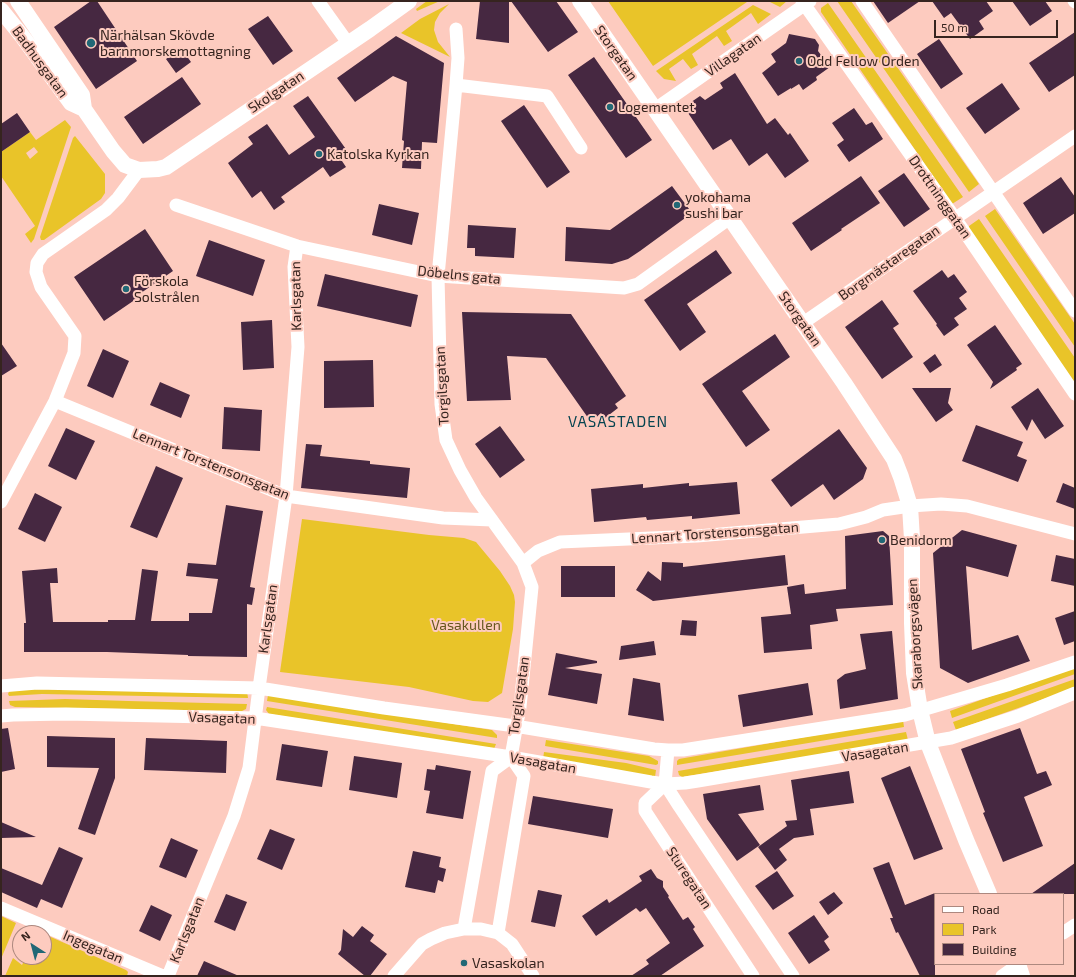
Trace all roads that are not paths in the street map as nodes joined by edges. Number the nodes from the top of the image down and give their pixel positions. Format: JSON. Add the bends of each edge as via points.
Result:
{"nodes":[{"id":1,"x":18,"y":1,"type":"edge"},
{"id":2,"x":318,"y":1,"type":"edge"},
{"id":3,"x":409,"y":1,"type":"edge"},
{"id":4,"x":580,"y":1,"type":"edge"},
{"id":5,"x":862,"y":1,"type":"edge"},
{"id":6,"x":806,"y":2,"type":"edge"},
{"id":7,"x":1,"y":10,"type":"edge"},
{"id":8,"x":456,"y":29,"type":"dead end"},
{"id":9,"x":348,"y":43,"type":"junction"},
{"id":10,"x":456,"y":85,"type":"junction"},
{"id":11,"x":84,"y":109,"type":"junction"},
{"id":12,"x":655,"y":109,"type":"junction"},
{"id":13,"x":1075,"y":136,"type":"edge"},
{"id":14,"x":581,"y":148,"type":"dead end"},
{"id":15,"x":139,"y":170,"type":"junction"},
{"id":16,"x":992,"y":192,"type":"junction"},
{"id":17,"x":176,"y":205,"type":"dead end"},
{"id":18,"x":730,"y":218,"type":"junction"},
{"id":19,"x":955,"y":218,"type":"junction"},
{"id":20,"x":297,"y":246,"type":"junction"},
{"id":21,"x":438,"y":276,"type":"junction"},
{"id":22,"x":1075,"y":310,"type":"edge"},
{"id":23,"x":803,"y":323,"type":"junction"},
{"id":24,"x":1075,"y":394,"type":"edge"},
{"id":25,"x":55,"y":401,"type":"junction"},
{"id":26,"x":286,"y":496,"type":"junction"},
{"id":27,"x":1,"y":502,"type":"edge"},
{"id":28,"x":910,"y":506,"type":"junction"},
{"id":29,"x":492,"y":520,"type":"junction"},
{"id":30,"x":1075,"y":534,"type":"edge"},
{"id":31,"x":523,"y":563,"type":"junction"},
{"id":32,"x":1075,"y":662,"type":"edge"},
{"id":33,"x":1,"y":686,"type":"edge"},
{"id":34,"x":259,"y":688,"type":"junction"},
{"id":35,"x":1075,"y":693,"type":"edge"},
{"id":36,"x":920,"y":710,"type":"junction"},
{"id":37,"x":1,"y":716,"type":"edge"},
{"id":38,"x":255,"y":718,"type":"junction"},
{"id":39,"x":516,"y":726,"type":"junction"},
{"id":40,"x":928,"y":743,"type":"junction"},
{"id":41,"x":668,"y":750,"type":"junction"},
{"id":42,"x":511,"y":757,"type":"junction"},
{"id":43,"x":665,"y":784,"type":"junction"},
{"id":44,"x":989,"y":893,"type":"edge"},
{"id":45,"x":1,"y":908,"type":"edge"},
{"id":46,"x":1075,"y":925,"type":"edge"},
{"id":47,"x":464,"y":929,"type":"junction"},
{"id":48,"x":1064,"y":932,"type":"edge"},
{"id":49,"x":498,"y":933,"type":"junction"},
{"id":50,"x":1020,"y":967,"type":"edge"},
{"id":51,"x":163,"y":976,"type":"edge"},
{"id":52,"x":168,"y":976,"type":"edge"},
{"id":53,"x":394,"y":976,"type":"edge"},
{"id":54,"x":533,"y":976,"type":"edge"},
{"id":55,"x":753,"y":976,"type":"edge"},
{"id":56,"x":793,"y":976,"type":"edge"},
{"id":57,"x":1002,"y":976,"type":"edge"}],
"edges":[{"from":1,"to":11,"type":"street","name":"Badhusgatan","via":[[82,95]]},
{"from":2,"to":9,"type":"street"},
{"from":3,"to":9,"type":"street","name":"Skolgatan"},
{"from":4,"to":12,"type":"street","name":"Storgatan"},
{"from":5,"to":16,"type":"street"},
{"from":6,"to":12,"type":"street","name":"Villagatan"},
{"from":6,"to":19,"type":"street","name":"Drottninggatan"},
{"from":7,"to":11,"type":"street","name":"Badhusgatan","via":[[71,103]]},
{"from":8,"to":10,"type":"street","name":"Torgilsgatan"},
{"from":9,"to":15,"type":"street","name":"Skolgatan","via":[[166,167]]},
{"from":10,"to":14,"type":"street","via":[[547,96]]},
{"from":10,"to":21,"type":"street","name":"Torgilsgatan"},
{"from":11,"to":15,"type":"street","name":"Badhusgatan","via":[[125,165]]},
{"from":12,"to":18,"type":"street","name":"Storgatan"},
{"from":13,"to":16,"type":"street","name":"Borgmästaregatan"},
{"from":15,"to":25,"type":"street","via":[[106,210],[43,254],[37,263],[36,272],[41,287],[75,336],[74,353]]},
{"from":16,"to":19,"type":"street","name":"Borgmästaregatan"},
{"from":16,"to":22,"type":"street"},
{"from":17,"to":20,"type":"street","name":"Döbelns gata"},
{"from":18,"to":21,"type":"street","name":"Döbelns gata","via":[[638,284],[624,288]]},
{"from":18,"to":23,"type":"street","name":"Storgatan"},
{"from":19,"to":23,"type":"street","name":"Borgmästaregatan"},
{"from":19,"to":24,"type":"street","name":"Drottninggatan"},
{"from":20,"to":21,"type":"street","name":"Döbelns gata"},
{"from":20,"to":26,"type":"street","name":"Karlsgatan","via":[[294,267],[298,347]]},
{"from":21,"to":29,"type":"street","name":"Torgilsgatan","via":[[441,404],[446,440],[466,482]]},
{"from":23,"to":28,"type":"street","name":"Storgatan","via":[[894,459]]},
{"from":25,"to":26,"type":"street","name":"Lennart Torstensonsgatan"},
{"from":25,"to":27,"type":"street"},
{"from":26,"to":29,"type":"street","name":"Lennart Torstensonsgatan","via":[[443,518]]},
{"from":26,"to":34,"type":"street","name":"Karlsgatan"},
{"from":28,"to":30,"type":"street","via":[[967,506]]},
{"from":28,"to":31,"type":"street","name":"Lennart Torstensonsgatan","via":[[883,510],[839,524],[697,536],[560,542],[538,551]]},
{"from":28,"to":36,"type":"street","name":"Skaraborgsvägen","via":[[914,673]]},
{"from":29,"to":31,"type":"street","name":"Torgilsgatan"},
{"from":31,"to":39,"type":"street","name":"Torgilsgatan","via":[[532,587]]},
{"from":32,"to":36,"type":"street"},
{"from":33,"to":34,"type":"street","via":[[37,683]]},
{"from":34,"to":38,"type":"street","name":"Karlsgatan"},
{"from":34,"to":39,"type":"street"},
{"from":35,"to":40,"type":"street","name":"Vasagatan","via":[[1018,716]]},
{"from":36,"to":40,"type":"street","name":"Skaraborgsvägen"},
{"from":36,"to":41,"type":"street","via":[[905,715],[683,750]]},
{"from":37,"to":38,"type":"street","name":"Vasagatan","via":[[66,714]]},
{"from":38,"to":42,"type":"street","name":"Vasagatan"},
{"from":38,"to":52,"type":"street","name":"Karlsgatan","via":[[249,768],[234,816]]},
{"from":39,"to":41,"type":"street"},
{"from":39,"to":42,"type":"street","name":"Torgilsgatan"},
{"from":40,"to":43,"type":"street","name":"Vasagatan","via":[[698,781]]},
{"from":40,"to":44,"type":"street","name":"Skaraborgsvägen"},
{"from":41,"to":43,"type":"street"},
{"from":42,"to":43,"type":"street","name":"Vasagatan"},
{"from":42,"to":47,"type":"street","via":[[492,770]]},
{"from":42,"to":49,"type":"street","via":[[524,776]]},
{"from":43,"to":55,"type":"street","name":"Sturegatan","via":[[645,803],[645,811]]},
{"from":43,"to":56,"type":"street"},
{"from":45,"to":51,"type":"street","name":"Ingegatan"},
{"from":46,"to":48,"type":"street"},
{"from":47,"to":49,"type":"street"},
{"from":47,"to":53,"type":"street","via":[[445,933],[422,944]]},
{"from":49,"to":54,"type":"street","via":[[512,944]]},
{"from":50,"to":57,"type":"street"}]}
